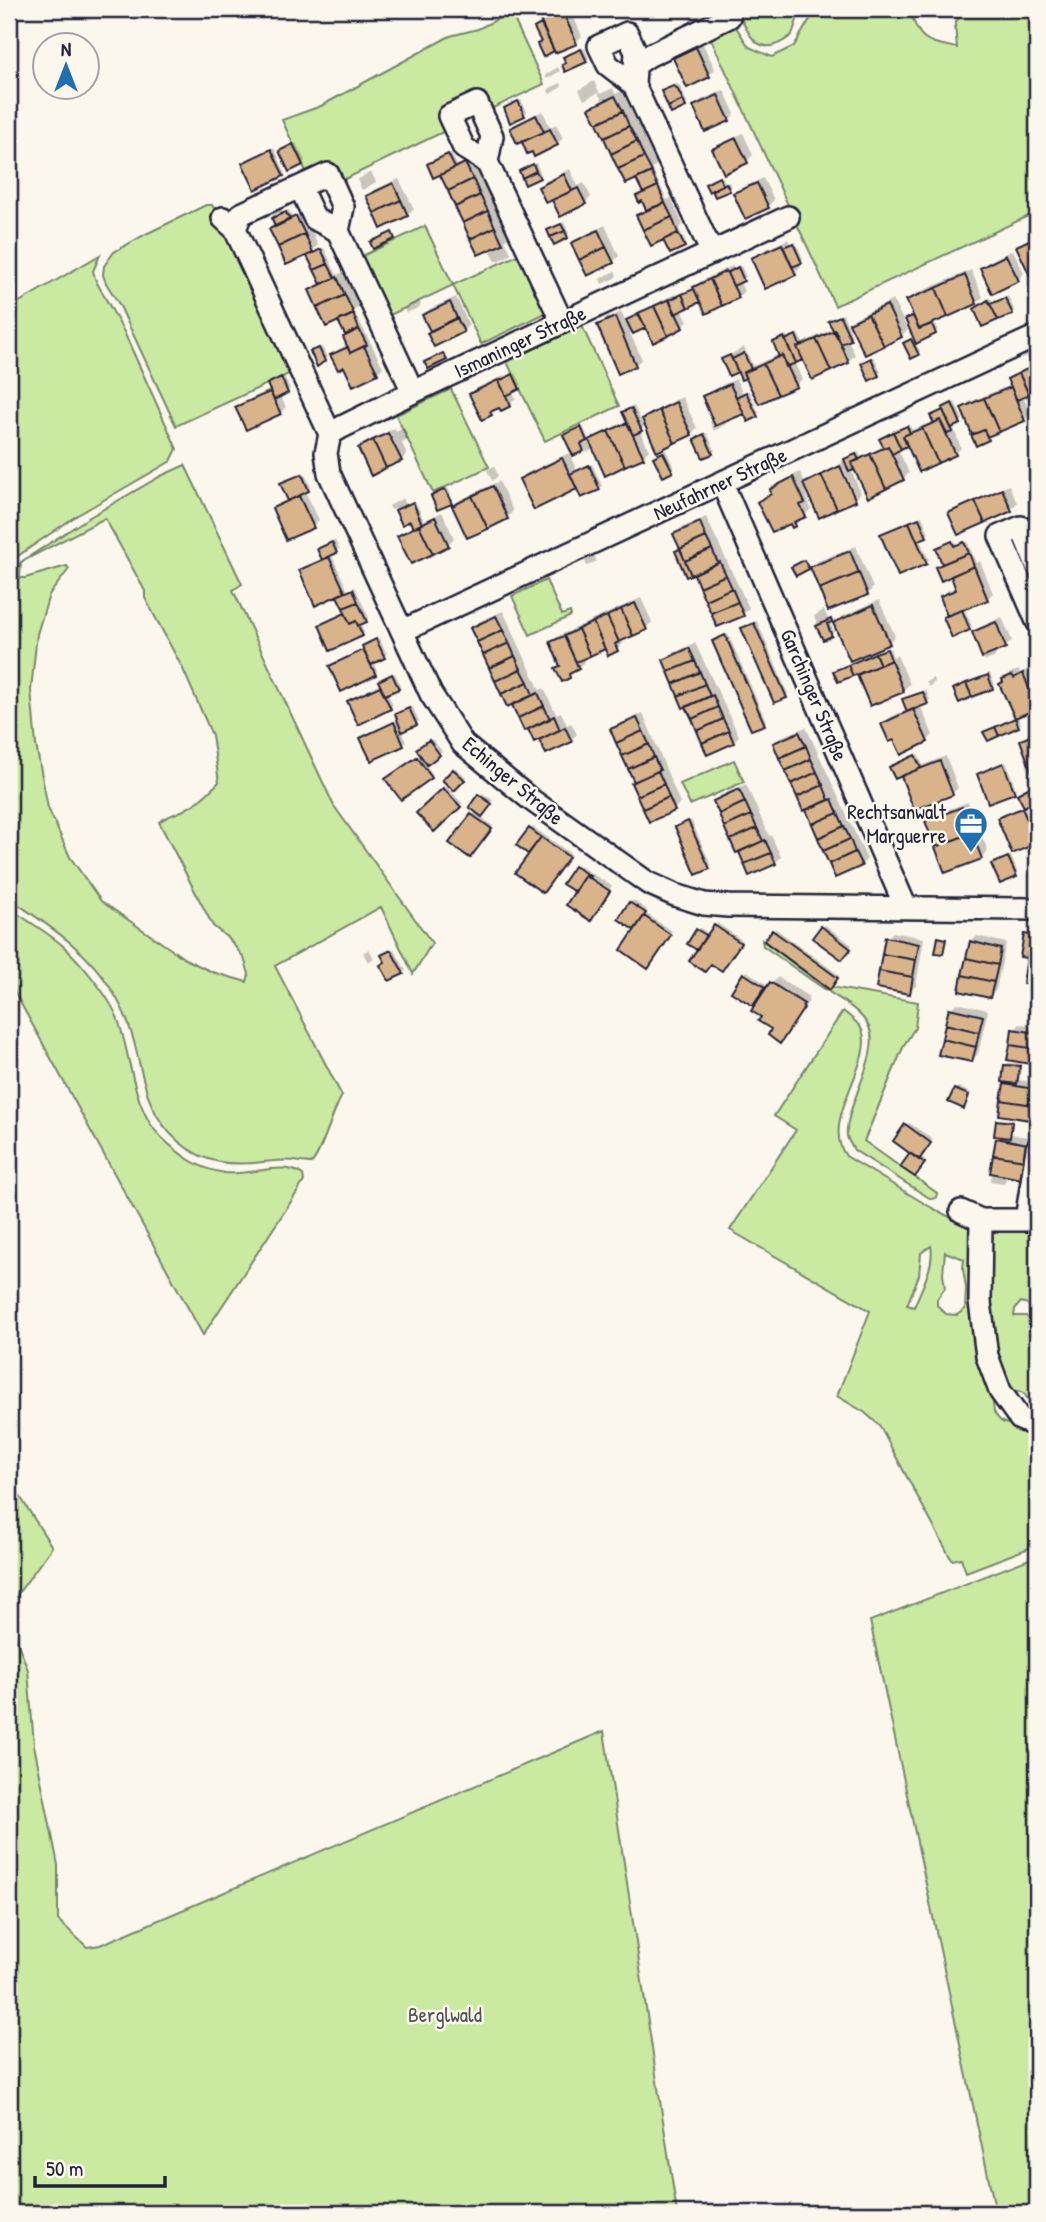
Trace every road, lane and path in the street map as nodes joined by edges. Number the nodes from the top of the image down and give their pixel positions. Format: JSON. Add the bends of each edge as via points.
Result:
{"nodes":[{"id":1,"x":725,"y":9,"type":"edge"},
{"id":2,"x":487,"y":162,"type":"dead end"},
{"id":3,"x":300,"y":187,"type":"junction"},
{"id":4,"x":788,"y":217,"type":"dead end"},
{"id":5,"x":338,"y":231,"type":"junction"},
{"id":6,"x":712,"y":253,"type":"junction"},
{"id":7,"x":562,"y":322,"type":"junction"},
{"id":8,"x":1037,"y":336,"type":"edge"},
{"id":9,"x":413,"y":392,"type":"junction"},
{"id":10,"x":330,"y":435,"type":"junction"},
{"id":11,"x":722,"y":482,"type":"junction"},
{"id":12,"x":1037,"y":566,"type":"edge"},
{"id":13,"x":1036,"y":612,"type":"edge"},
{"id":14,"x":402,"y":631,"type":"junction"},
{"id":15,"x":906,"y":908,"type":"junction"},
{"id":16,"x":1037,"y":909,"type":"edge"},
{"id":17,"x":1037,"y":1149,"type":"edge"},
{"id":18,"x":961,"y":1211,"type":"dead end"},
{"id":19,"x":981,"y":1220,"type":"junction"},
{"id":20,"x":1032,"y":1220,"type":"edge"},
{"id":21,"x":1037,"y":1426,"type":"edge"}],
"edges":[{"from":1,"to":6,"type":"street","via":[[729,17],[648,56],[635,75]]},
{"from":2,"to":7,"type":"street"},
{"from":3,"to":5,"type":"street","via":[[314,219]]},
{"from":3,"to":5,"type":"street","via":[[328,174],[343,207]]},
{"from":3,"to":10,"type":"street","name":"Echinger Straße","via":[[229,224]]},
{"from":4,"to":6,"type":"street","name":"Ismaninger Straße"},
{"from":5,"to":9,"type":"street"},
{"from":6,"to":7,"type":"street","name":"Ismaninger Straße"},
{"from":7,"to":9,"type":"street","name":"Ismaninger Straße"},
{"from":8,"to":11,"type":"street","name":"Neufahrner Straße"},
{"from":9,"to":10,"type":"street","name":"Ismaninger Straße"},
{"from":10,"to":14,"type":"street","name":"Echinger Straße","via":[[326,453],[329,473]]},
{"from":11,"to":14,"type":"street","name":"Neufahrner Straße"},
{"from":11,"to":15,"type":"street","name":"Garchinger Straße"},
{"from":12,"to":13,"type":"street","via":[[1021,527],[1000,536]]},
{"from":14,"to":15,"type":"street","name":"Echinger Straße","via":[[432,694],[463,744],[530,799],[648,883],[704,904]]},
{"from":15,"to":16,"type":"street","name":"Echinger Straße"},
{"from":17,"to":20,"type":"street"},
{"from":18,"to":19,"type":"street"},
{"from":19,"to":20,"type":"street"},
{"from":19,"to":21,"type":"street","via":[[980,1302],[986,1356],[1000,1391],[1020,1419]]}]}
